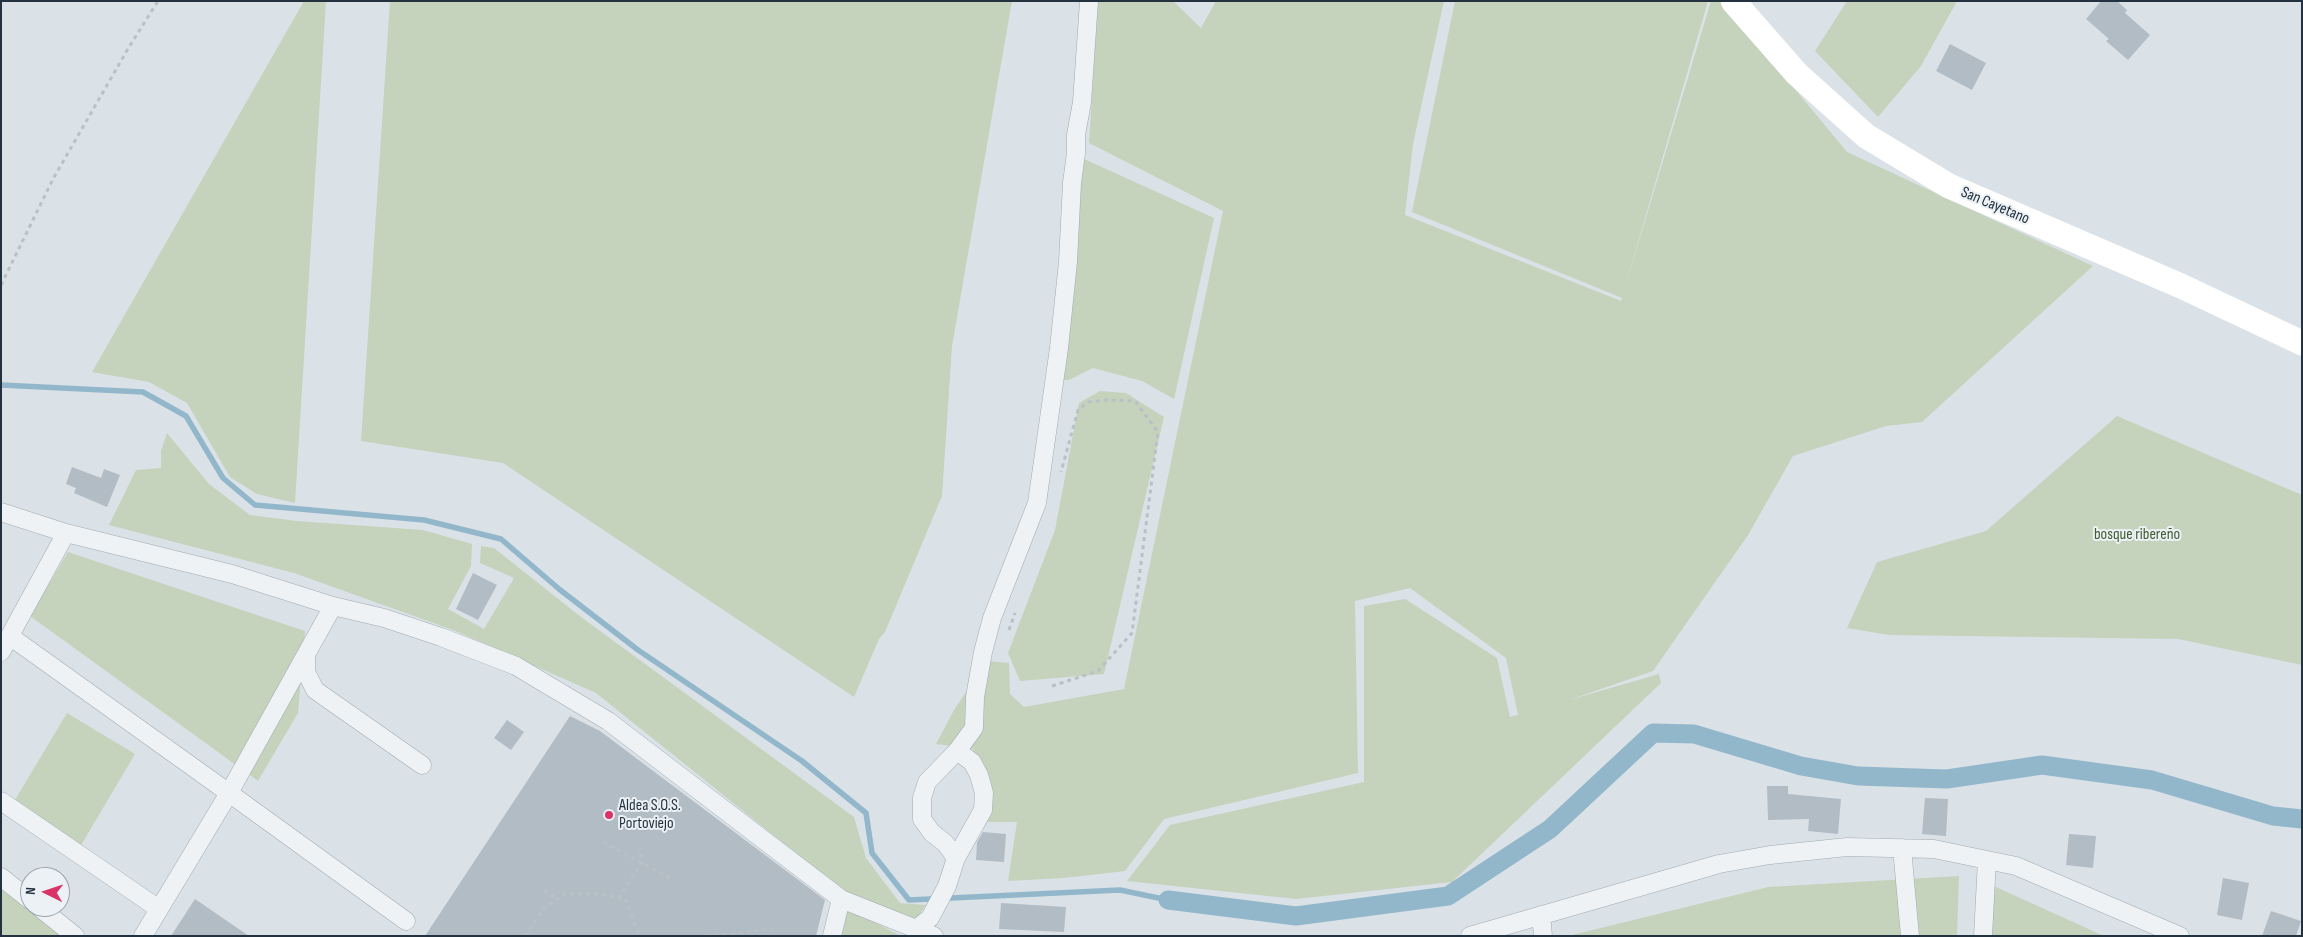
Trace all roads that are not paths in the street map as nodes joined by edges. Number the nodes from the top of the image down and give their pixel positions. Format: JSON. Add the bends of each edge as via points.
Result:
{"nodes":[{"id":1,"x":1089,"y":1,"type":"edge"},
{"id":2,"x":1733,"y":1,"type":"edge"},
{"id":3,"x":2302,"y":343,"type":"edge"},
{"id":4,"x":1,"y":512,"type":"edge"},
{"id":5,"x":66,"y":533,"type":"junction"},
{"id":6,"x":333,"y":606,"type":"junction"},
{"id":7,"x":11,"y":637,"type":"junction"},
{"id":8,"x":1,"y":652,"type":"edge"},
{"id":9,"x":306,"y":655,"type":"junction"},
{"id":10,"x":957,"y":751,"type":"junction"},
{"id":11,"x":422,"y":765,"type":"dead end"},
{"id":12,"x":229,"y":793,"type":"junction"},
{"id":13,"x":1,"y":801,"type":"edge"},
{"id":14,"x":1902,"y":848,"type":"junction"},
{"id":15,"x":956,"y":858,"type":"junction"},
{"id":16,"x":1987,"y":860,"type":"junction"},
{"id":17,"x":1,"y":877,"type":"edge"},
{"id":18,"x":20,"y":892,"type":"edge"},
{"id":19,"x":841,"y":899,"type":"junction"},
{"id":20,"x":159,"y":909,"type":"junction"},
{"id":21,"x":1541,"y":915,"type":"junction"},
{"id":22,"x":51,"y":917,"type":"edge"},
{"id":23,"x":406,"y":922,"type":"dead end"},
{"id":24,"x":916,"y":929,"type":"junction"},
{"id":25,"x":75,"y":936,"type":"edge"},
{"id":26,"x":142,"y":936,"type":"edge"},
{"id":27,"x":832,"y":936,"type":"edge"},
{"id":28,"x":934,"y":936,"type":"edge"},
{"id":29,"x":1470,"y":936,"type":"edge"},
{"id":30,"x":1543,"y":936,"type":"edge"},
{"id":31,"x":1910,"y":936,"type":"edge"},
{"id":32,"x":1983,"y":936,"type":"edge"},
{"id":33,"x":2180,"y":936,"type":"edge"}],
"edges":[{"from":1,"to":10,"type":"street","via":[[1068,262],[1037,503],[983,652],[975,697],[974,728]]},
{"from":2,"to":3,"type":"main road","name":"San Cayetano","via":[[1797,74],[1866,136],[1949,186],[2180,286]]},
{"from":4,"to":5,"type":"street"},
{"from":5,"to":6,"type":"street","via":[[232,574]]},
{"from":5,"to":7,"type":"street"},
{"from":6,"to":9,"type":"street"},
{"from":6,"to":19,"type":"street","via":[[441,636],[516,666],[563,693],[608,720]]},
{"from":7,"to":8,"type":"street"},
{"from":7,"to":12,"type":"street"},
{"from":9,"to":11,"type":"street","via":[[306,672],[315,690]]},
{"from":9,"to":12,"type":"street"},
{"from":10,"to":15,"type":"street","via":[[972,762],[984,794],[983,810]]},
{"from":10,"to":15,"type":"street","via":[[927,782],[922,798],[922,818]]},
{"from":12,"to":20,"type":"street"},
{"from":12,"to":23,"type":"street"},
{"from":13,"to":20,"type":"street"},
{"from":14,"to":16,"type":"street","via":[[1934,849]]},
{"from":14,"to":21,"type":"street","via":[[1847,847],[1719,864]]},
{"from":14,"to":31,"type":"street"},
{"from":15,"to":24,"type":"street","via":[[947,886],[930,918]]},
{"from":16,"to":32,"type":"street"},
{"from":16,"to":33,"type":"street","via":[[2016,866]]},
{"from":17,"to":18,"type":"street"},
{"from":19,"to":24,"type":"street"},
{"from":19,"to":27,"type":"street"},
{"from":20,"to":26,"type":"street"},
{"from":21,"to":29,"type":"street"},
{"from":21,"to":30,"type":"street"},
{"from":22,"to":25,"type":"street"},
{"from":24,"to":28,"type":"street"}]}
